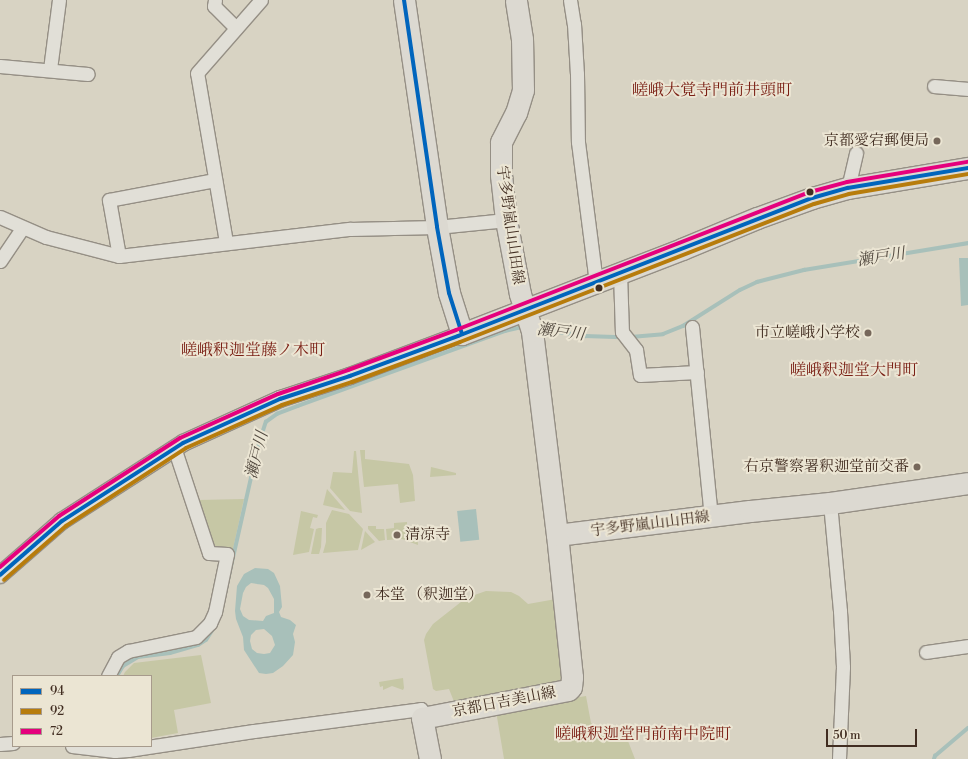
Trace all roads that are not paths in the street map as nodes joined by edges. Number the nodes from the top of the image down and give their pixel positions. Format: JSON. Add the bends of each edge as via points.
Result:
{"nodes":[{"id":1,"x":59,"y":0,"type":"edge"},
{"id":2,"x":215,"y":0,"type":"edge"},
{"id":3,"x":261,"y":0,"type":"edge"},
{"id":4,"x":404,"y":0,"type":"edge"},
{"id":5,"x":516,"y":0,"type":"edge"},
{"id":6,"x":570,"y":0,"type":"edge"},
{"id":7,"x":236,"y":28,"type":"junction"},
{"id":8,"x":0,"y":66,"type":"edge"},
{"id":9,"x":50,"y":69,"type":"junction"},
{"id":10,"x":88,"y":74,"type":"dead end"},
{"id":11,"x":934,"y":86,"type":"dead end"},
{"id":12,"x":968,"y":89,"type":"edge"},
{"id":13,"x":856,"y":153,"type":"dead end"},
{"id":14,"x":968,"y":168,"type":"edge"},
{"id":15,"x":215,"y":180,"type":"junction"},
{"id":16,"x":848,"y":188,"type":"junction"},
{"id":17,"x":0,"y":217,"type":"edge"},
{"id":18,"x":506,"y":220,"type":"junction"},
{"id":19,"x":437,"y":227,"type":"junction"},
{"id":20,"x":22,"y":228,"type":"junction"},
{"id":21,"x":226,"y":242,"type":"junction"},
{"id":22,"x":118,"y":256,"type":"junction"},
{"id":23,"x":0,"y":260,"type":"edge"},
{"id":24,"x":620,"y":273,"type":"junction"},
{"id":25,"x":596,"y":282,"type":"junction"},
{"id":26,"x":529,"y":321,"type":"junction"},
{"id":27,"x":692,"y":327,"type":"dead end"},
{"id":28,"x":462,"y":334,"type":"junction"},
{"id":29,"x":696,"y":372,"type":"junction"},
{"id":30,"x":175,"y":450,"type":"junction"},
{"id":31,"x":968,"y":483,"type":"edge"},
{"id":32,"x":830,"y":503,"type":"junction"},
{"id":33,"x":711,"y":516,"type":"junction"},
{"id":34,"x":557,"y":535,"type":"junction"},
{"id":35,"x":0,"y":575,"type":"edge"},
{"id":36,"x":968,"y":646,"type":"edge"},
{"id":37,"x":926,"y":652,"type":"dead end"},
{"id":38,"x":109,"y":675,"type":"edge"},
{"id":39,"x":422,"y":718,"type":"junction"},
{"id":40,"x":12,"y":743,"type":"edge"},
{"id":41,"x":0,"y":744,"type":"edge"},
{"id":42,"x":82,"y":747,"type":"edge"},
{"id":43,"x":150,"y":747,"type":"edge"},
{"id":44,"x":152,"y":747,"type":"edge"},
{"id":45,"x":124,"y":751,"type":"edge"},
{"id":46,"x":430,"y":759,"type":"edge"},
{"id":47,"x":838,"y":759,"type":"edge"}],
"edges":[{"from":1,"to":9,"type":"street"},
{"from":2,"to":7,"type":"street","via":[[214,6]]},
{"from":3,"to":7,"type":"street"},
{"from":4,"to":19,"type":"main road"},
{"from":5,"to":18,"type":"main road","name":"宇多野嵐山山田線","via":[[522,39],[523,90],[516,113],[501,142],[501,175]]},
{"from":6,"to":25,"type":"street","via":[[577,74],[578,142]]},
{"from":7,"to":15,"type":"street","via":[[197,72]]},
{"from":8,"to":9,"type":"street"},
{"from":9,"to":10,"type":"street"},
{"from":11,"to":12,"type":"street"},
{"from":13,"to":16,"type":"street"},
{"from":14,"to":16,"type":"main road"},
{"from":15,"to":21,"type":"street"},
{"from":15,"to":22,"type":"street","via":[[109,200]]},
{"from":16,"to":24,"type":"main road","via":[[757,218]]},
{"from":17,"to":20,"type":"street"},
{"from":18,"to":19,"type":"street"},
{"from":18,"to":26,"type":"main road","name":"宇多野嵐山山田線","via":[[520,294]]},
{"from":19,"to":21,"type":"street","via":[[350,229]]},
{"from":19,"to":28,"type":"main road","via":[[449,293]]},
{"from":20,"to":22,"type":"street"},
{"from":20,"to":23,"type":"street"},
{"from":21,"to":22,"type":"street"},
{"from":24,"to":25,"type":"main road"},
{"from":24,"to":29,"type":"street","via":[[625,337],[636,350],[640,375]]},
{"from":25,"to":26,"type":"main road"},
{"from":26,"to":28,"type":"main road"},
{"from":26,"to":34,"type":"main road","name":"宇多野嵐山山田線"},
{"from":27,"to":29,"type":"street"},
{"from":28,"to":30,"type":"street","via":[[280,399],[183,443]]},
{"from":29,"to":33,"type":"street"},
{"from":30,"to":35,"type":"street","via":[[62,521]]},
{"from":30,"to":38,"type":"street","via":[[209,553],[227,554],[215,612],[210,624],[196,637],[128,652],[118,657]]},
{"from":31,"to":32,"type":"main road","name":"宇多野嵐山山田線"},
{"from":32,"to":33,"type":"main road","name":"宇多野嵐山山田線"},
{"from":32,"to":47,"type":"street","via":[[843,667]]},
{"from":33,"to":34,"type":"main road","name":"宇多野嵐山山田線"},
{"from":34,"to":39,"type":"main road","name":"京都日吉美山線","via":[[572,676],[571,687],[568,690]]},
{"from":36,"to":37,"type":"street"},
{"from":39,"to":44,"type":"street","via":[[421,709]]},
{"from":39,"to":46,"type":"main road"},
{"from":40,"to":41,"type":"street"},
{"from":42,"to":45,"type":"street"},
{"from":43,"to":45,"type":"street"}]}
